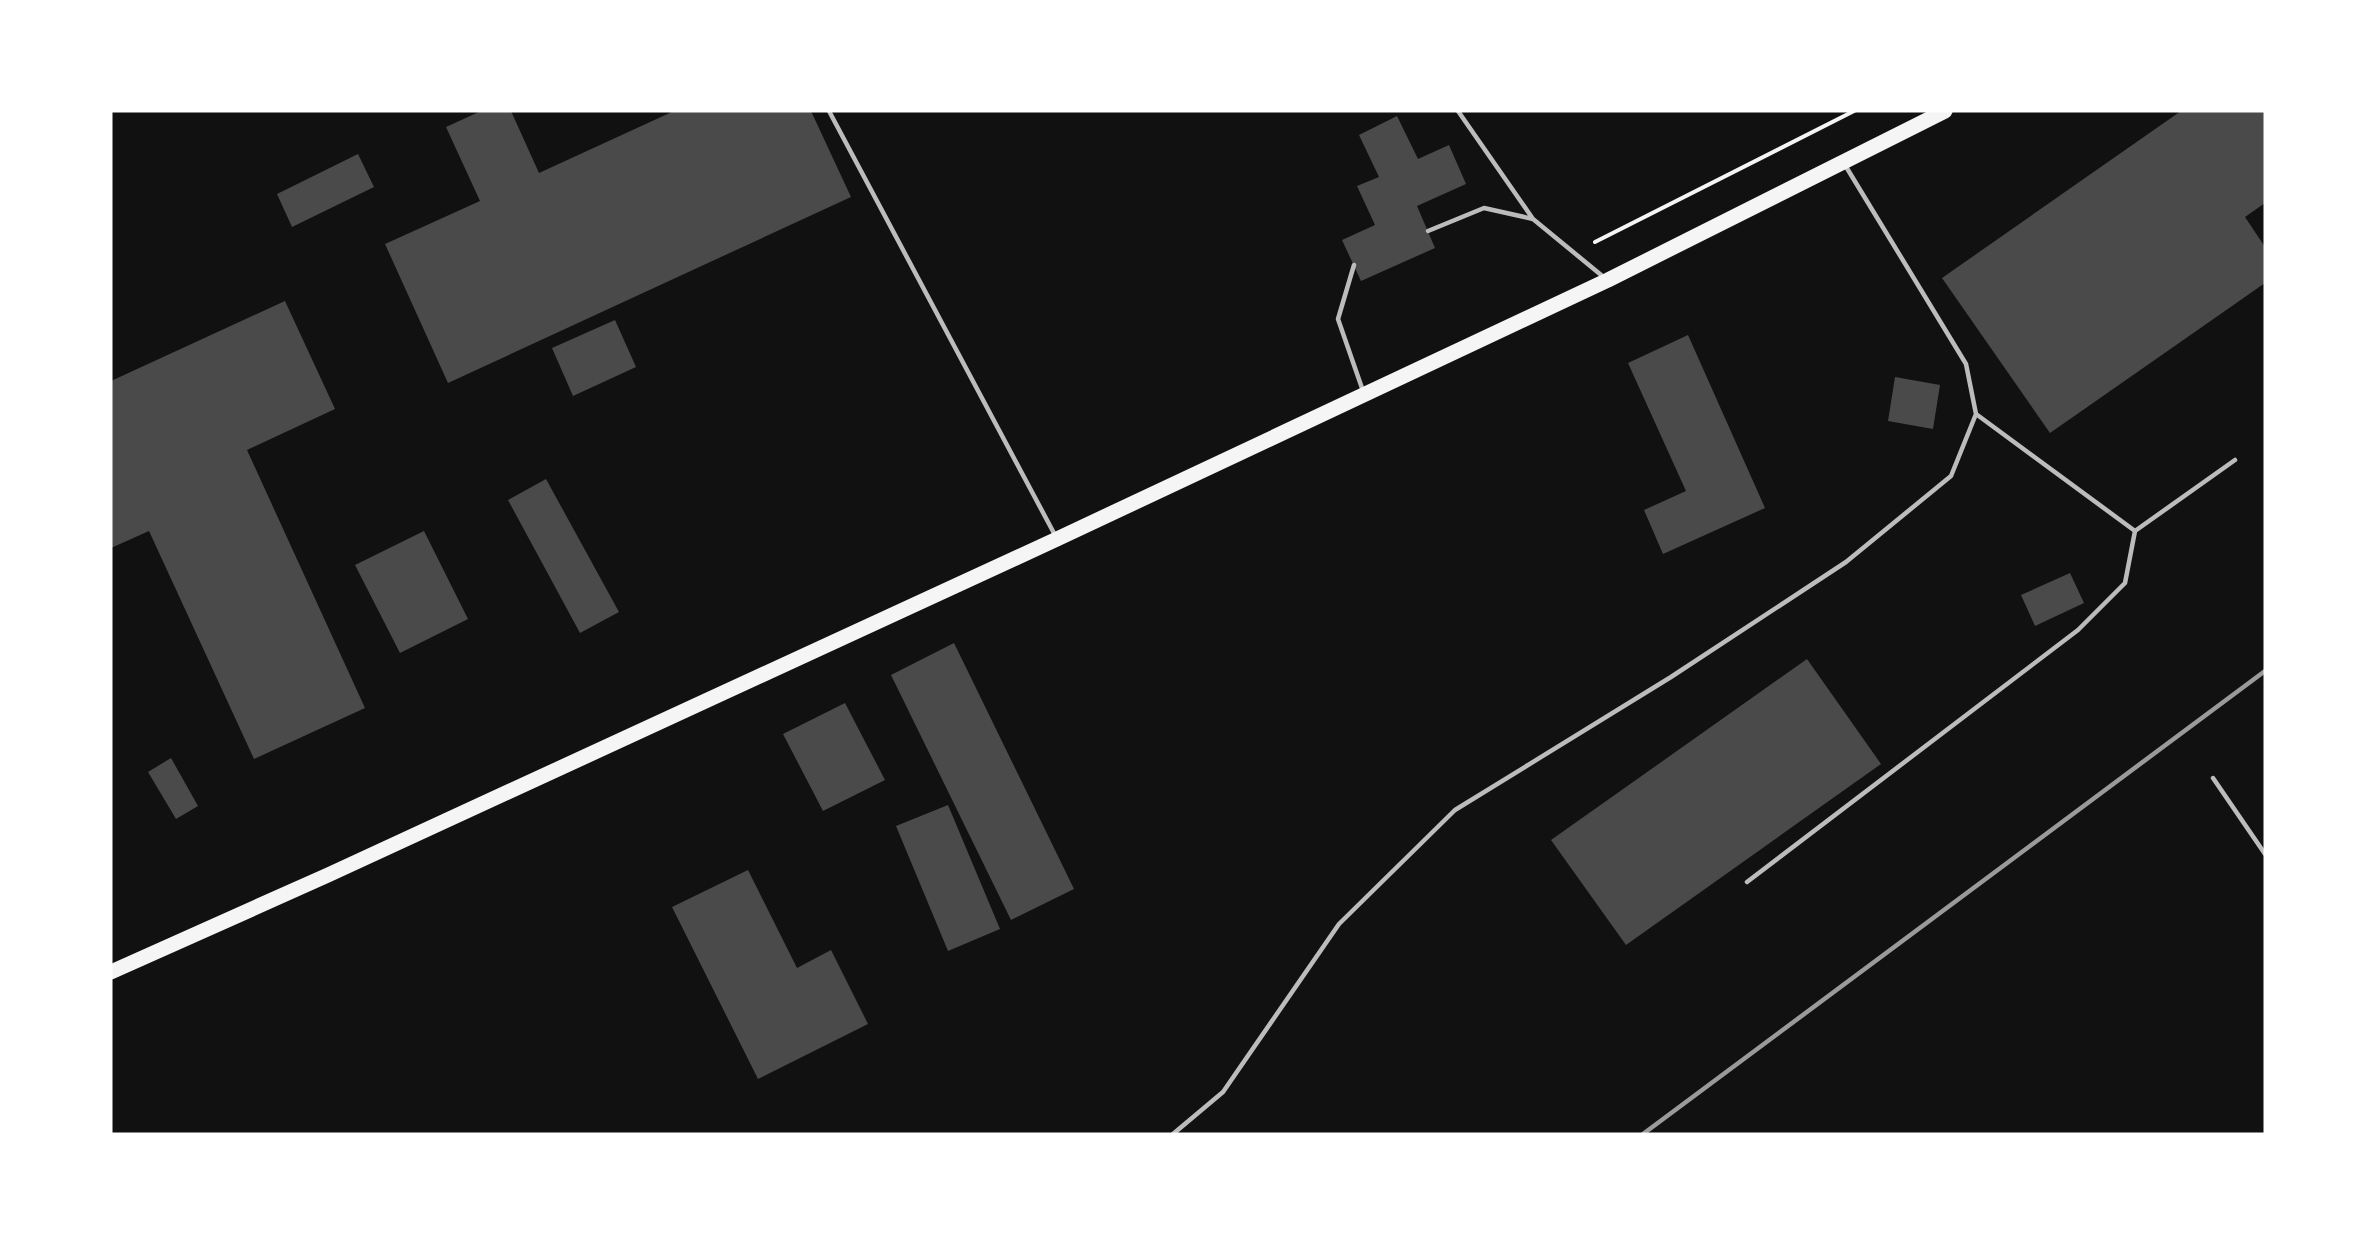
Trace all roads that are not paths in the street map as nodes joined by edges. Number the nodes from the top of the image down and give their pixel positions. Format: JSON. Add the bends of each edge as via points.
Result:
{"nodes":[{"id":1,"x":829,"y":111,"type":"edge"},
{"id":2,"x":1458,"y":111,"type":"edge"},
{"id":3,"x":1944,"y":111,"type":"edge"},
{"id":4,"x":1843,"y":163,"type":"junction"},
{"id":5,"x":1533,"y":219,"type":"junction"},
{"id":6,"x":1428,"y":231,"type":"dead end"},
{"id":7,"x":1354,"y":265,"type":"dead end"},
{"id":8,"x":1608,"y":280,"type":"junction"},
{"id":9,"x":1364,"y":394,"type":"junction"},
{"id":10,"x":1976,"y":414,"type":"junction"},
{"id":11,"x":2235,"y":460,"type":"dead end"},
{"id":12,"x":2135,"y":531,"type":"junction"},
{"id":13,"x":1057,"y":539,"type":"junction"},
{"id":14,"x":2212,"y":778,"type":"dead end"},
{"id":15,"x":2265,"y":854,"type":"edge"},
{"id":16,"x":1746,"y":882,"type":"dead end"},
{"id":17,"x":111,"y":972,"type":"edge"},
{"id":18,"x":1173,"y":1134,"type":"edge"}],
"edges":[{"from":1,"to":13,"type":"lane"},
{"from":2,"to":5,"type":"lane"},
{"from":3,"to":4,"type":"main road"},
{"from":4,"to":8,"type":"main road"},
{"from":4,"to":10,"type":"lane","via":[[1966,364]]},
{"from":5,"to":6,"type":"lane","via":[[1484,208]]},
{"from":5,"to":8,"type":"lane"},
{"from":7,"to":9,"type":"lane","via":[[1338,319]]},
{"from":8,"to":9,"type":"main road"},
{"from":9,"to":13,"type":"main road"},
{"from":10,"to":12,"type":"lane"},
{"from":10,"to":18,"type":"lane","via":[[1951,476],[1846,562],[1671,677],[1455,810],[1339,924],[1223,1092]]},
{"from":11,"to":12,"type":"lane"},
{"from":12,"to":16,"type":"lane","via":[[2125,583],[2078,630]]},
{"from":13,"to":17,"type":"main road"},
{"from":14,"to":15,"type":"lane"}]}
